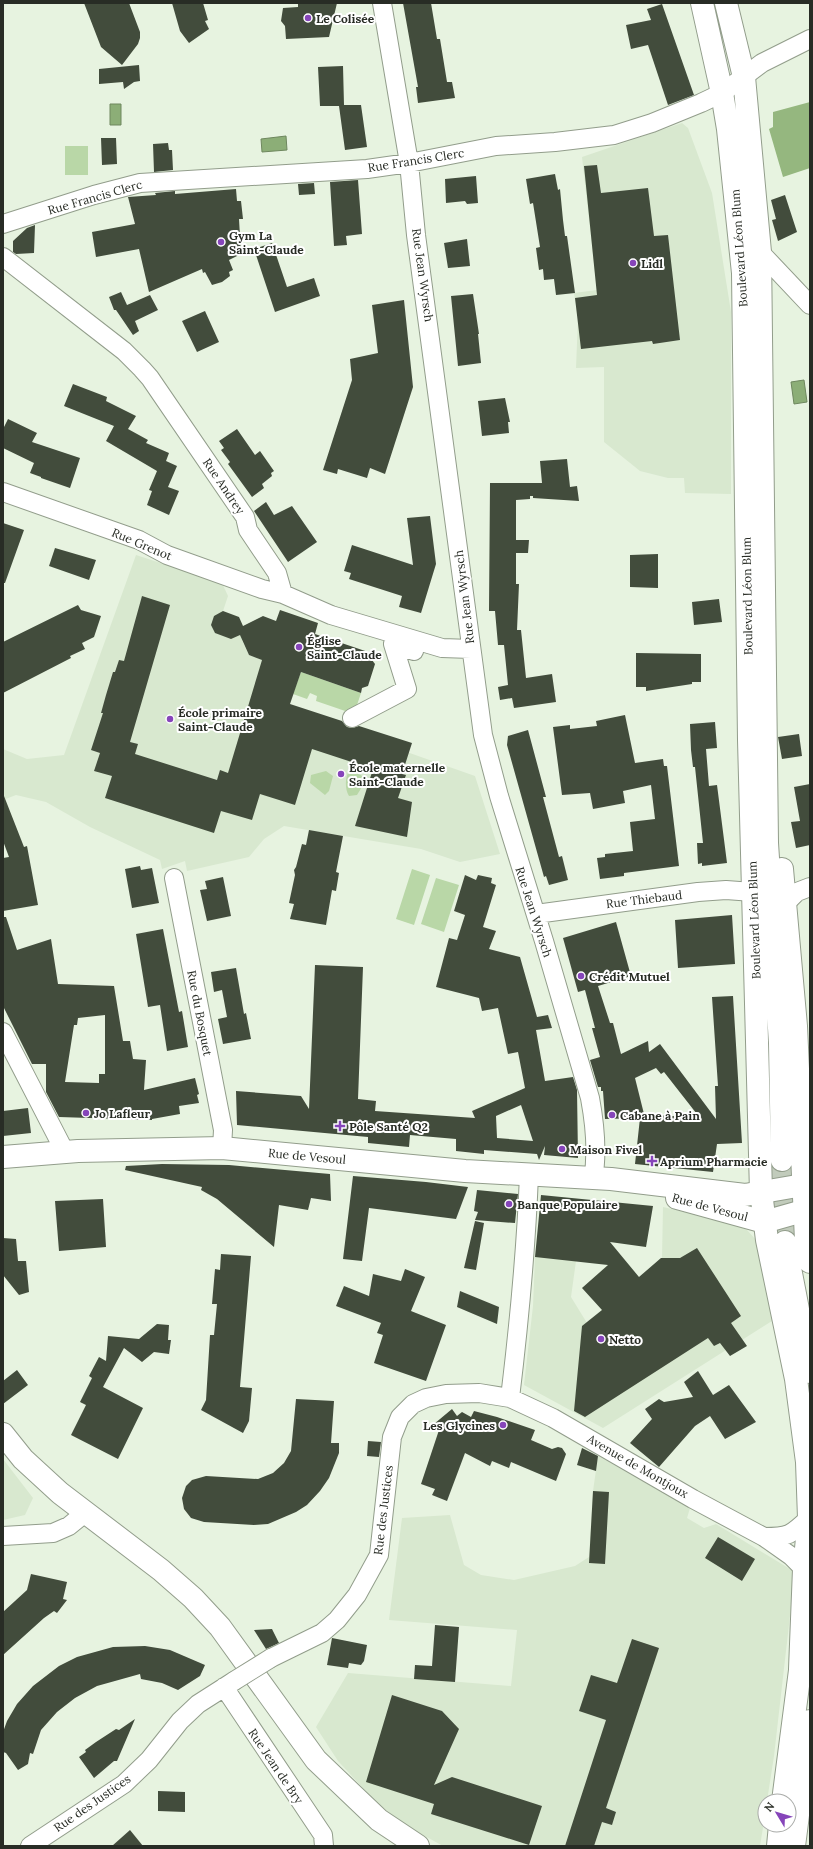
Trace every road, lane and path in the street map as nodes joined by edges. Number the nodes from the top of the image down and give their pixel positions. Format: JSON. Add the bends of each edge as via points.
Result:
{"nodes":[{"id":1,"x":382,"y":3,"type":"edge"},
{"id":2,"x":702,"y":3,"type":"edge"},
{"id":3,"x":726,"y":3,"type":"edge"},
{"id":4,"x":810,"y":39,"type":"edge"},
{"id":5,"x":744,"y":77,"type":"junction"},
{"id":6,"x":722,"y":93,"type":"junction"},
{"id":7,"x":409,"y":163,"type":"junction"},
{"id":8,"x":3,"y":224,"type":"edge"},
{"id":9,"x":760,"y":252,"type":"junction"},
{"id":10,"x":3,"y":258,"type":"edge"},
{"id":11,"x":810,"y":305,"type":"edge"},
{"id":12,"x":3,"y":492,"type":"edge"},
{"id":13,"x":283,"y":594,"type":"junction"},
{"id":14,"x":471,"y":649,"type":"junction"},
{"id":15,"x":439,"y":660,"type":"dead end"},
{"id":16,"x":352,"y":718,"type":"dead end"},
{"id":17,"x":757,"y":739,"type":"junction"},
{"id":18,"x":174,"y":878,"type":"dead end"},
{"id":19,"x":810,"y":887,"type":"edge"},
{"id":20,"x":753,"y":892,"type":"junction"},
{"id":21,"x":786,"y":903,"type":"junction"},
{"id":22,"x":536,"y":914,"type":"junction"},
{"id":23,"x":3,"y":1032,"type":"edge"},
{"id":24,"x":222,"y":1148,"type":"junction"},
{"id":25,"x":65,"y":1152,"type":"junction"},
{"id":26,"x":3,"y":1157,"type":"edge"},
{"id":27,"x":782,"y":1160,"type":"tunnel mouth"},
{"id":28,"x":529,"y":1175,"type":"junction"},
{"id":29,"x":602,"y":1179,"type":"junction"},
{"id":30,"x":806,"y":1185,"type":"edge"},
{"id":31,"x":761,"y":1192,"type":"junction"},
{"id":32,"x":807,"y":1210,"type":"edge"},
{"id":33,"x":764,"y":1222,"type":"junction"},
{"id":34,"x":785,"y":1242,"type":"tunnel mouth"},
{"id":35,"x":810,"y":1262,"type":"edge"},
{"id":36,"x":810,"y":1372,"type":"edge"},
{"id":37,"x":510,"y":1398,"type":"junction"},
{"id":38,"x":3,"y":1434,"type":"edge"},
{"id":39,"x":85,"y":1512,"type":"junction"},
{"id":40,"x":809,"y":1518,"type":"junction"},
{"id":41,"x":3,"y":1536,"type":"edge"},
{"id":42,"x":764,"y":1537,"type":"junction"},
{"id":43,"x":804,"y":1569,"type":"junction"},
{"id":44,"x":810,"y":1615,"type":"edge"},
{"id":45,"x":800,"y":1669,"type":"junction"},
{"id":46,"x":229,"y":1684,"type":"junction"},
{"id":47,"x":810,"y":1721,"type":"edge"},
{"id":48,"x":784,"y":1793,"type":"edge"},
{"id":49,"x":810,"y":1808,"type":"edge"},
{"id":50,"x":779,"y":1833,"type":"edge"},
{"id":51,"x":30,"y":1846,"type":"edge"},
{"id":52,"x":324,"y":1846,"type":"edge"},
{"id":53,"x":418,"y":1846,"type":"edge"},
{"id":54,"x":778,"y":1846,"type":"edge"},
{"id":55,"x":794,"y":1846,"type":"edge"},
{"id":56,"x":804,"y":1846,"type":"edge"}],
"edges":[{"from":1,"to":7,"type":"street","name":"Rue Jean Wyrsch"},
{"from":2,"to":6,"type":"main road","name":"Boulevard Léon Blum"},
{"from":3,"to":5,"type":"main road","name":"Boulevard Léon Blum"},
{"from":4,"to":5,"type":"street","name":"Rue Francis Clerc","via":[[762,63]]},
{"from":5,"to":6,"type":"street","name":"Rue Francis Clerc"},
{"from":5,"to":9,"type":"main road","name":"Boulevard Léon Blum"},
{"from":6,"to":7,"type":"street","name":"Rue Francis Clerc","via":[[652,123],[614,135],[496,146]]},
{"from":6,"to":17,"type":"main road","name":"Boulevard Léon Blum","via":[[743,273]]},
{"from":7,"to":8,"type":"street","name":"Rue Francis Clerc","via":[[367,169],[140,183]]},
{"from":7,"to":14,"type":"street","name":"Rue Jean Wyrsch","via":[[416,235]]},
{"from":9,"to":11,"type":"street"},
{"from":9,"to":17,"type":"main road","name":"Boulevard Léon Blum"},
{"from":10,"to":13,"type":"street","name":"Rue Andrey","via":[[124,351],[150,378],[245,517],[248,530],[278,573]]},
{"from":12,"to":13,"type":"street","name":"Rue Grenot","via":[[139,540],[173,558]]},
{"from":13,"to":14,"type":"street","via":[[331,615],[442,648]]},
{"from":14,"to":22,"type":"street","name":"Rue Jean Wyrsch","via":[[487,751],[516,855]]},
{"from":15,"to":16,"type":"street","via":[[393,644],[407,689]]},
{"from":17,"to":20,"type":"main road","name":"Boulevard Léon Blum"},
{"from":17,"to":21,"type":"main road"},
{"from":17,"to":27,"type":"main road","name":"Boulevard Léon Blum","via":[[767,843],[780,1043]]},
{"from":18,"to":24,"type":"street","name":"Rue du Bosquet","via":[[223,1130]]},
{"from":19,"to":21,"type":"street","via":[[797,892]]},
{"from":20,"to":22,"type":"street","name":"Rue Thiebaud","via":[[726,890]]},
{"from":20,"to":31,"type":"main road","name":"Boulevard Léon Blum"},
{"from":21,"to":30,"type":"main road"},
{"from":22,"to":29,"type":"street","name":"Rue Jean Wyrsch","via":[[590,1098],[596,1163]]},
{"from":23,"to":25,"type":"street"},
{"from":24,"to":25,"type":"main road","name":"Rue de Vesoul"},
{"from":24,"to":28,"type":"main road","name":"Rue de Vesoul"},
{"from":25,"to":26,"type":"main road","name":"Rue de Vesoul"},
{"from":28,"to":29,"type":"main road","name":"Rue de Vesoul"},
{"from":28,"to":37,"type":"street","via":[[519,1321]]},
{"from":29,"to":31,"type":"main road","name":"Rue de Vesoul","via":[[745,1195]]},
{"from":29,"to":33,"type":"main road","name":"Rue de Vesoul"},
{"from":30,"to":31,"type":"main road","name":"Rue de Vesoul"},
{"from":30,"to":32,"type":"main road"},
{"from":31,"to":33,"type":"main road","name":"Boulevard Léon Blum"},
{"from":32,"to":33,"type":"main road","name":"Rue de Vesoul"},
{"from":32,"to":35,"type":"main road","via":[[806,1240]]},
{"from":33,"to":40,"type":"main road","name":"Boulevard Léon Blum","via":[[796,1379],[807,1462]]},
{"from":34,"to":36,"type":"main road"},
{"from":37,"to":42,"type":"street","name":"Avenue de Montjoux","via":[[558,1421]]},
{"from":37,"to":46,"type":"street","name":"Rue des Justices","bridge":true,"via":[[479,1393],[446,1394],[413,1404],[400,1417],[392,1437],[379,1555],[357,1595],[337,1620],[322,1633],[271,1658]]},
{"from":38,"to":39,"type":"main road","via":[[23,1459]]},
{"from":39,"to":41,"type":"street","via":[[69,1526],[53,1533]]},
{"from":39,"to":53,"type":"main road","via":[[194,1598],[220,1626],[316,1760],[379,1820]]},
{"from":40,"to":42,"type":"street","via":[[791,1534]]},
{"from":40,"to":43,"type":"main road","name":"Boulevard Léon Blum"},
{"from":42,"to":43,"type":"street","name":"Avenue de Montjoux","via":[[791,1556]]},
{"from":43,"to":45,"type":"main road","name":"Boulevard Léon Blum"},
{"from":44,"to":45,"type":"main road"},
{"from":45,"to":48,"type":"main road"},
{"from":46,"to":51,"type":"street","name":"Rue des Justices","via":[[198,1704],[180,1721],[149,1760],[124,1784]]},
{"from":46,"to":52,"type":"street","name":"Rue Jean de Bry","via":[[323,1835]]},
{"from":47,"to":55,"type":"main road"},
{"from":49,"to":56,"type":"main road"},
{"from":50,"to":54,"type":"main road"}]}
